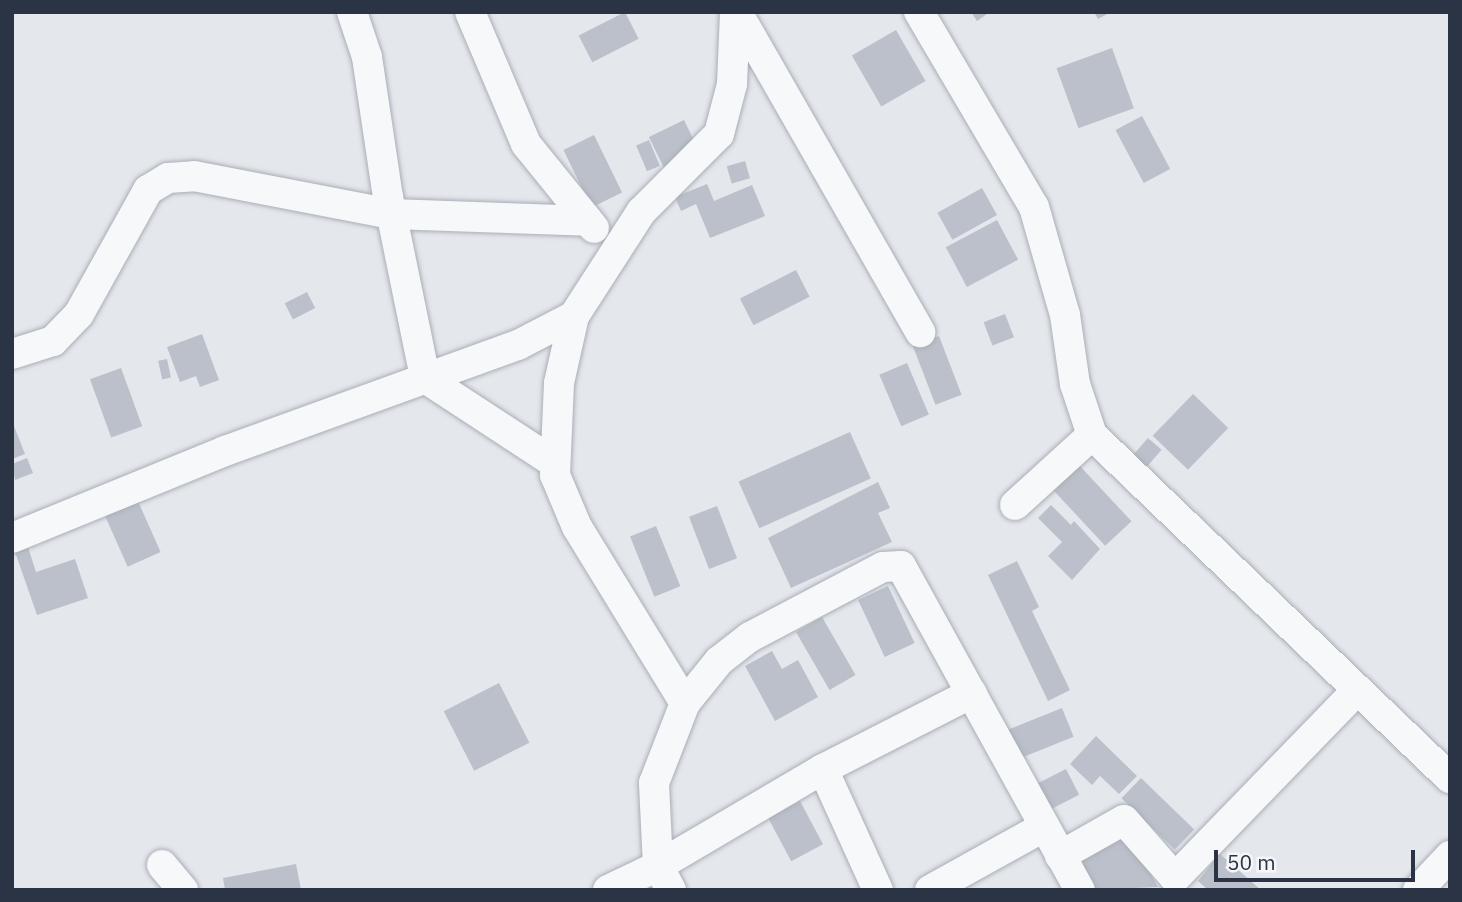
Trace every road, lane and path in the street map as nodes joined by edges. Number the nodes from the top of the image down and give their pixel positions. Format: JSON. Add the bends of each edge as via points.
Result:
{"nodes":[{"id":1,"x":352,"y":12,"type":"edge"},
{"id":2,"x":470,"y":12,"type":"edge"},
{"id":3,"x":736,"y":12,"type":"edge"},
{"id":4,"x":919,"y":12,"type":"edge"},
{"id":5,"x":391,"y":214,"type":"junction"},
{"id":6,"x":588,"y":221,"type":"junction"},
{"id":7,"x":613,"y":249,"type":"junction"},
{"id":8,"x":574,"y":316,"type":"junction"},
{"id":9,"x":920,"y":332,"type":"dead end"},
{"id":10,"x":12,"y":354,"type":"edge"},
{"id":11,"x":425,"y":378,"type":"junction"},
{"id":12,"x":1092,"y":435,"type":"junction"},
{"id":13,"x":555,"y":463,"type":"junction"},
{"id":14,"x":1015,"y":505,"type":"dead end"},
{"id":15,"x":12,"y":538,"type":"edge"},
{"id":16,"x":1357,"y":690,"type":"junction"},
{"id":17,"x":972,"y":693,"type":"junction"},
{"id":18,"x":685,"y":703,"type":"junction"},
{"id":19,"x":822,"y":769,"type":"junction"},
{"id":20,"x":1450,"y":778,"type":"edge"},
{"id":21,"x":1042,"y":828,"type":"junction"},
{"id":22,"x":1060,"y":856,"type":"junction"},
{"id":23,"x":1450,"y":856,"type":"edge"},
{"id":24,"x":162,"y":865,"type":"dead end"},
{"id":25,"x":665,"y":878,"type":"edge"},
{"id":26,"x":1178,"y":884,"type":"edge"},
{"id":27,"x":183,"y":890,"type":"edge"},
{"id":28,"x":608,"y":890,"type":"edge"},
{"id":29,"x":878,"y":890,"type":"edge"},
{"id":30,"x":930,"y":890,"type":"edge"},
{"id":31,"x":1080,"y":890,"type":"edge"},
{"id":32,"x":1418,"y":890,"type":"edge"}],
"edges":[{"from":1,"to":5,"type":"street","via":[[367,57]]},
{"from":2,"to":6,"type":"street","via":[[526,144]]},
{"from":3,"to":7,"type":"street","via":[[732,84],[719,134],[641,212]]},
{"from":3,"to":9,"type":"street"},
{"from":4,"to":12,"type":"street","via":[[1034,207],[1065,315],[1075,384]]},
{"from":5,"to":6,"type":"street"},
{"from":5,"to":10,"type":"street","via":[[194,176],[168,178],[148,190],[79,314],[53,341]]},
{"from":5,"to":11,"type":"street"},
{"from":6,"to":7,"type":"street"},
{"from":7,"to":8,"type":"street"},
{"from":8,"to":11,"type":"street","via":[[518,345]]},
{"from":8,"to":13,"type":"street","via":[[559,383]]},
{"from":11,"to":13,"type":"street"},
{"from":11,"to":15,"type":"street","via":[[225,451]]},
{"from":12,"to":14,"type":"street"},
{"from":12,"to":16,"type":"street"},
{"from":13,"to":18,"type":"street","via":[[555,475],[577,527]]},
{"from":16,"to":20,"type":"street"},
{"from":16,"to":26,"type":"street"},
{"from":17,"to":18,"type":"street","via":[[901,566],[883,567],[750,637],[719,661]]},
{"from":17,"to":19,"type":"street"},
{"from":17,"to":21,"type":"street"},
{"from":18,"to":25,"type":"street","via":[[653,783]]},
{"from":19,"to":25,"type":"street"},
{"from":19,"to":29,"type":"street"},
{"from":21,"to":22,"type":"street"},
{"from":21,"to":30,"type":"street"},
{"from":22,"to":26,"type":"street","via":[[1124,820]]},
{"from":22,"to":31,"type":"street"},
{"from":23,"to":32,"type":"street"},
{"from":24,"to":27,"type":"street"},
{"from":25,"to":28,"type":"street"}]}
